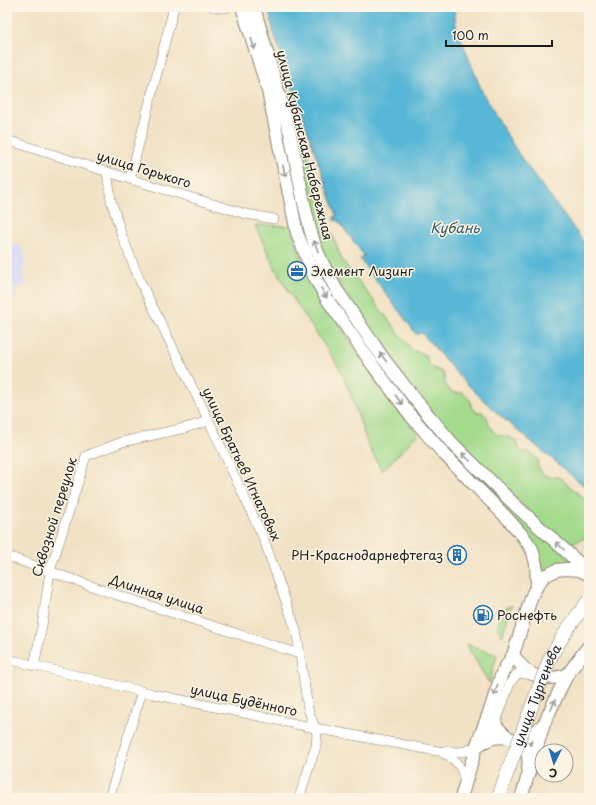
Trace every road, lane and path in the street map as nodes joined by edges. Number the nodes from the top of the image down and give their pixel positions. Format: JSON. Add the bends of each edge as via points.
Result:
{"nodes":[{"id":1,"x":174,"y":7,"type":"edge"},
{"id":2,"x":212,"y":7,"type":"edge"},
{"id":3,"x":242,"y":7,"type":"edge"},
{"id":4,"x":254,"y":7,"type":"edge"},
{"id":5,"x":226,"y":8,"type":"dead end"},
{"id":6,"x":7,"y":140,"type":"edge"},
{"id":7,"x":107,"y":172,"type":"junction"},
{"id":8,"x":130,"y":179,"type":"junction"},
{"id":9,"x":274,"y":219,"type":"dead end"},
{"id":10,"x":209,"y":421,"type":"junction"},
{"id":11,"x":7,"y":556,"type":"edge"},
{"id":12,"x":50,"y":571,"type":"junction"},
{"id":13,"x":589,"y":573,"type":"edge"},
{"id":14,"x":537,"y":586,"type":"junction"},
{"id":15,"x":589,"y":600,"type":"edge"},
{"id":16,"x":588,"y":647,"type":"edge"},
{"id":17,"x":300,"y":654,"type":"junction"},
{"id":18,"x":513,"y":655,"type":"junction"},
{"id":19,"x":7,"y":659,"type":"edge"},
{"id":20,"x":34,"y":666,"type":"junction"},
{"id":21,"x":567,"y":675,"type":"junction"},
{"id":22,"x":537,"y":676,"type":"junction"},
{"id":23,"x":142,"y":691,"type":"junction"},
{"id":24,"x":492,"y":707,"type":"junction"},
{"id":25,"x":544,"y":724,"type":"junction"},
{"id":26,"x":495,"y":725,"type":"junction"},
{"id":27,"x":315,"y":728,"type":"junction"},
{"id":28,"x":511,"y":738,"type":"junction"},
{"id":29,"x":476,"y":747,"type":"junction"},
{"id":30,"x":437,"y":751,"type":"junction"},
{"id":31,"x":465,"y":786,"type":"junction"},
{"id":32,"x":523,"y":793,"type":"edge"},
{"id":33,"x":109,"y":798,"type":"edge"},
{"id":34,"x":299,"y":798,"type":"edge"},
{"id":35,"x":461,"y":798,"type":"edge"},
{"id":36,"x":498,"y":798,"type":"edge"}],
"edges":[{"from":1,"to":8,"type":"street"},
{"from":2,"to":5,"type":"street"},
{"from":3,"to":14,"type":"main road","name":"улица Кубанская Набережная","one_way":true,"via":[[268,91],[297,233],[314,276],[327,299],[411,416],[523,536],[532,549]]},
{"from":13,"to":4,"type":"main road","name":"улица Кубанская Набережная","one_way":true,"via":[[452,443],[383,358],[336,289],[310,230],[290,133]]},
{"from":6,"to":7,"type":"street","name":"улица Горького"},
{"from":7,"to":8,"type":"street","name":"улица Горького"},
{"from":7,"to":10,"type":"street","name":"улица Братьев Игнатовых","via":[[111,200],[140,281]]},
{"from":8,"to":9,"type":"street","name":"улица Горького","via":[[246,214]]},
{"from":10,"to":12,"type":"street","name":"Сквозной переулок","via":[[122,442],[86,456]]},
{"from":10,"to":17,"type":"street","name":"улица Братьев Игнатовых","via":[[263,537],[296,630]]},
{"from":11,"to":12,"type":"street","name":"Длинная улица"},
{"from":12,"to":17,"type":"street","name":"Длинная улица"},
{"from":12,"to":20,"type":"street","name":"Сквозной переулок"},
{"from":13,"to":14,"type":"main road","via":[[579,570],[557,570],[544,576]]},
{"from":14,"to":18,"type":"main road","name":"улица Кубанская Набережная"},
{"from":15,"to":36,"type":"highway","name":"улица Тургенева","bridge":true,"via":[[550,658]]},
{"from":16,"to":21,"type":"main road"},
{"from":17,"to":27,"type":"street","name":"улица Братьев Игнатовых","via":[[308,709]]},
{"from":18,"to":22,"type":"main road","via":[[521,666]]},
{"from":18,"to":24,"type":"main road","name":"улица Кубанская Набережная","one_way":true,"via":[[502,672]]},
{"from":19,"to":20,"type":"street","name":"улица Будённого"},
{"from":20,"to":23,"type":"street","name":"улица Будённого"},
{"from":21,"to":22,"type":"main road","via":[[550,679]]},
{"from":25,"to":21,"type":"main road","one_way":true},
{"from":22,"to":26,"type":"street","via":[[525,673],[516,675],[510,683]]},
{"from":23,"to":27,"type":"street","name":"улица Будённого"},
{"from":23,"to":33,"type":"street"},
{"from":24,"to":26,"type":"main road"},
{"from":24,"to":29,"type":"main road","name":"улица Кубанская Набережная"},
{"from":25,"to":28,"type":"main road","via":[[525,738]]},
{"from":25,"to":32,"type":"main road"},
{"from":26,"to":28,"type":"main road"},
{"from":26,"to":29,"type":"street"},
{"from":27,"to":30,"type":"street","name":"улица Будённого"},
{"from":27,"to":34,"type":"street","name":"улица Братьев Игнатовых","via":[[316,746]]},
{"from":28,"to":29,"type":"main road","via":[[492,738]]},
{"from":28,"to":32,"type":"main road","via":[[523,746],[528,755]]},
{"from":29,"to":30,"type":"street","name":"улица Будённого","via":[[458,752]]},
{"from":29,"to":31,"type":"main road","name":"улица Кубанская Набережная"},
{"from":30,"to":31,"type":"street","via":[[456,761],[464,776]]},
{"from":31,"to":35,"type":"main road","name":"улица Кубанская Набережная"}]}
